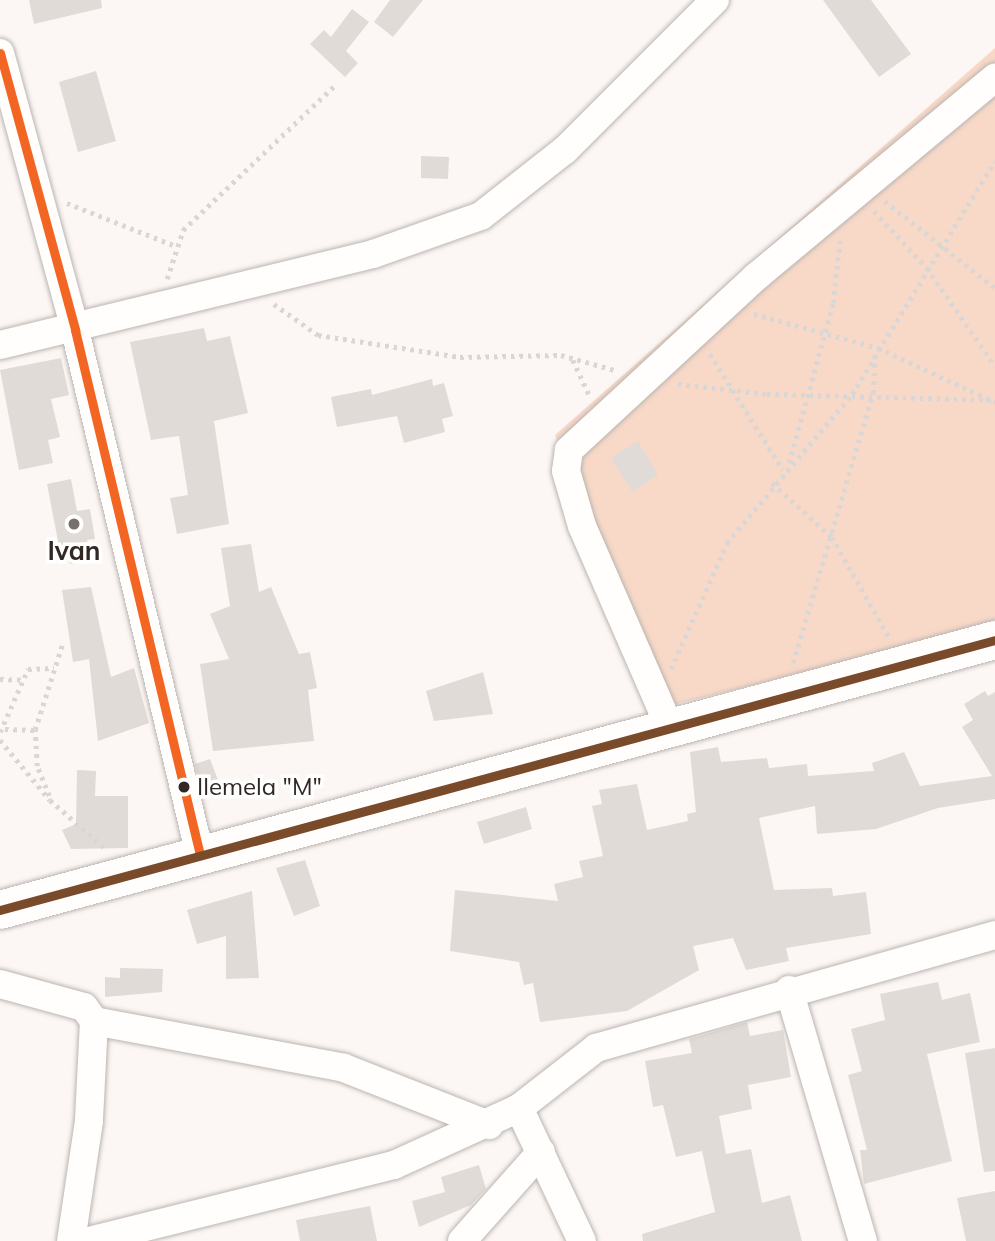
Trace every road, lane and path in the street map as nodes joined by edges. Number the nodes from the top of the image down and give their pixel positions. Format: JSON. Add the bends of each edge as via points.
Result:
{"nodes":[{"id":1,"x":715,"y":0,"type":"edge"},
{"id":2,"x":0,"y":57,"type":"edge"},
{"id":3,"x":995,"y":78,"type":"edge"},
{"id":4,"x":335,"y":85,"type":"dead end"},
{"id":5,"x":995,"y":161,"type":"edge"},
{"id":6,"x":854,"y":194,"type":"junction"},
{"id":7,"x":39,"y":197,"type":"junction"},
{"id":8,"x":946,"y":243,"type":"junction"},
{"id":9,"x":173,"y":245,"type":"junction"},
{"id":10,"x":927,"y":268,"type":"junction"},
{"id":11,"x":254,"y":285,"type":"junction"},
{"id":12,"x":995,"y":288,"type":"edge"},
{"id":13,"x":725,"y":306,"type":"junction"},
{"id":14,"x":167,"y":308,"type":"junction"},
{"id":15,"x":75,"y":330,"type":"junction"},
{"id":16,"x":698,"y":332,"type":"junction"},
{"id":17,"x":825,"y":334,"type":"junction"},
{"id":18,"x":0,"y":345,"type":"edge"},
{"id":19,"x":878,"y":348,"type":"junction"},
{"id":20,"x":875,"y":354,"type":"junction"},
{"id":21,"x":573,"y":359,"type":"junction"},
{"id":22,"x":995,"y":366,"type":"edge"},
{"id":23,"x":648,"y":379,"type":"junction"},
{"id":24,"x":730,"y":391,"type":"junction"},
{"id":25,"x":873,"y":393,"type":"junction"},
{"id":26,"x":852,"y":394,"type":"junction"},
{"id":27,"x":807,"y":395,"type":"junction"},
{"id":28,"x":993,"y":401,"type":"edge"},
{"id":29,"x":593,"y":424,"type":"junction"},
{"id":30,"x":788,"y":464,"type":"junction"},
{"id":31,"x":783,"y":470,"type":"junction"},
{"id":32,"x":772,"y":483,"type":"junction"},
{"id":33,"x":832,"y":537,"type":"junction"},
{"id":34,"x":995,"y":640,"type":"edge"},
{"id":35,"x":62,"y":642,"type":"dead end"},
{"id":36,"x":903,"y":665,"type":"junction"},
{"id":37,"x":54,"y":668,"type":"junction"},
{"id":38,"x":0,"y":679,"type":"edge"},
{"id":39,"x":24,"y":680,"type":"junction"},
{"id":40,"x":782,"y":696,"type":"junction"},
{"id":41,"x":662,"y":710,"type":"junction"},
{"id":42,"x":3,"y":730,"type":"edge"},
{"id":43,"x":36,"y":730,"type":"junction"},
{"id":44,"x":0,"y":740,"type":"edge"},
{"id":45,"x":50,"y":800,"type":"junction"},
{"id":46,"x":200,"y":855,"type":"junction"},
{"id":47,"x":134,"y":873,"type":"junction"},
{"id":48,"x":0,"y":910,"type":"edge"},
{"id":49,"x":995,"y":935,"type":"edge"},
{"id":50,"x":0,"y":984,"type":"edge"},
{"id":51,"x":789,"y":990,"type":"junction"},
{"id":52,"x":94,"y":1021,"type":"junction"},
{"id":53,"x":519,"y":1108,"type":"junction"},
{"id":54,"x":489,"y":1125,"type":"junction"},
{"id":55,"x":541,"y":1152,"type":"junction"},
{"id":56,"x":71,"y":1241,"type":"edge"},
{"id":57,"x":89,"y":1241,"type":"edge"},
{"id":58,"x":462,"y":1241,"type":"edge"},
{"id":59,"x":582,"y":1241,"type":"edge"},
{"id":60,"x":863,"y":1241,"type":"edge"}],
"edges":[{"from":1,"to":11,"type":"street","via":[[565,150],[481,216],[412,243]]},
{"from":2,"to":7,"type":"street"},
{"from":3,"to":6,"type":"street"},
{"from":4,"to":9,"type":"path","via":[[247,166]]},
{"from":5,"to":8,"type":"path"},
{"from":6,"to":8,"type":"path"},
{"from":6,"to":10,"type":"path"},
{"from":6,"to":13,"type":"street"},
{"from":6,"to":17,"type":"path"},
{"from":7,"to":9,"type":"path"},
{"from":7,"to":15,"type":"street"},
{"from":8,"to":10,"type":"path"},
{"from":8,"to":12,"type":"path"},
{"from":9,"to":14,"type":"path"},
{"from":10,"to":19,"type":"path"},
{"from":10,"to":22,"type":"path"},
{"from":11,"to":14,"type":"street"},
{"from":11,"to":21,"type":"path","via":[[318,335],[460,357]]},
{"from":13,"to":16,"type":"street"},
{"from":13,"to":17,"type":"path"},
{"from":14,"to":15,"type":"street"},
{"from":15,"to":18,"type":"street"},
{"from":15,"to":46,"type":"street"},
{"from":16,"to":23,"type":"street"},
{"from":16,"to":24,"type":"path"},
{"from":17,"to":19,"type":"path"},
{"from":17,"to":27,"type":"path"},
{"from":19,"to":20,"type":"path"},
{"from":19,"to":28,"type":"path"},
{"from":20,"to":25,"type":"path"},
{"from":20,"to":26,"type":"path"},
{"from":21,"to":23,"type":"path"},
{"from":21,"to":29,"type":"path","via":[[586,380]]},
{"from":23,"to":24,"type":"path"},
{"from":23,"to":29,"type":"street"},
{"from":24,"to":27,"type":"path"},
{"from":24,"to":31,"type":"path"},
{"from":25,"to":26,"type":"path"},
{"from":25,"to":28,"type":"path"},
{"from":25,"to":33,"type":"path"},
{"from":26,"to":27,"type":"path"},
{"from":26,"to":30,"type":"path"},
{"from":27,"to":30,"type":"path"},
{"from":29,"to":41,"type":"street","via":[[567,456],[570,488]]},
{"from":30,"to":31,"type":"path"},
{"from":31,"to":32,"type":"path"},
{"from":32,"to":33,"type":"path"},
{"from":32,"to":41,"type":"path","via":[[713,565]]},
{"from":33,"to":36,"type":"path"},
{"from":33,"to":40,"type":"path"},
{"from":34,"to":36,"type":"street"},
{"from":35,"to":37,"type":"path"},
{"from":36,"to":40,"type":"street"},
{"from":37,"to":39,"type":"path","via":[[33,665]]},
{"from":37,"to":43,"type":"path"},
{"from":38,"to":39,"type":"path"},
{"from":39,"to":42,"type":"path"},
{"from":40,"to":41,"type":"street"},
{"from":41,"to":46,"type":"street"},
{"from":42,"to":43,"type":"path"},
{"from":43,"to":45,"type":"path","via":[[37,766]]},
{"from":44,"to":45,"type":"path"},
{"from":45,"to":47,"type":"path"},
{"from":46,"to":47,"type":"street"},
{"from":47,"to":48,"type":"street"},
{"from":49,"to":51,"type":"street"},
{"from":50,"to":52,"type":"street","via":[[84,1007]]},
{"from":51,"to":53,"type":"street","via":[[596,1048]]},
{"from":51,"to":60,"type":"street"},
{"from":52,"to":54,"type":"street","via":[[344,1068]]},
{"from":52,"to":56,"type":"street","via":[[89,1121]]},
{"from":53,"to":54,"type":"street"},
{"from":53,"to":55,"type":"street"},
{"from":54,"to":57,"type":"street","via":[[347,1179]]},
{"from":55,"to":58,"type":"street"},
{"from":55,"to":59,"type":"street"}]}
